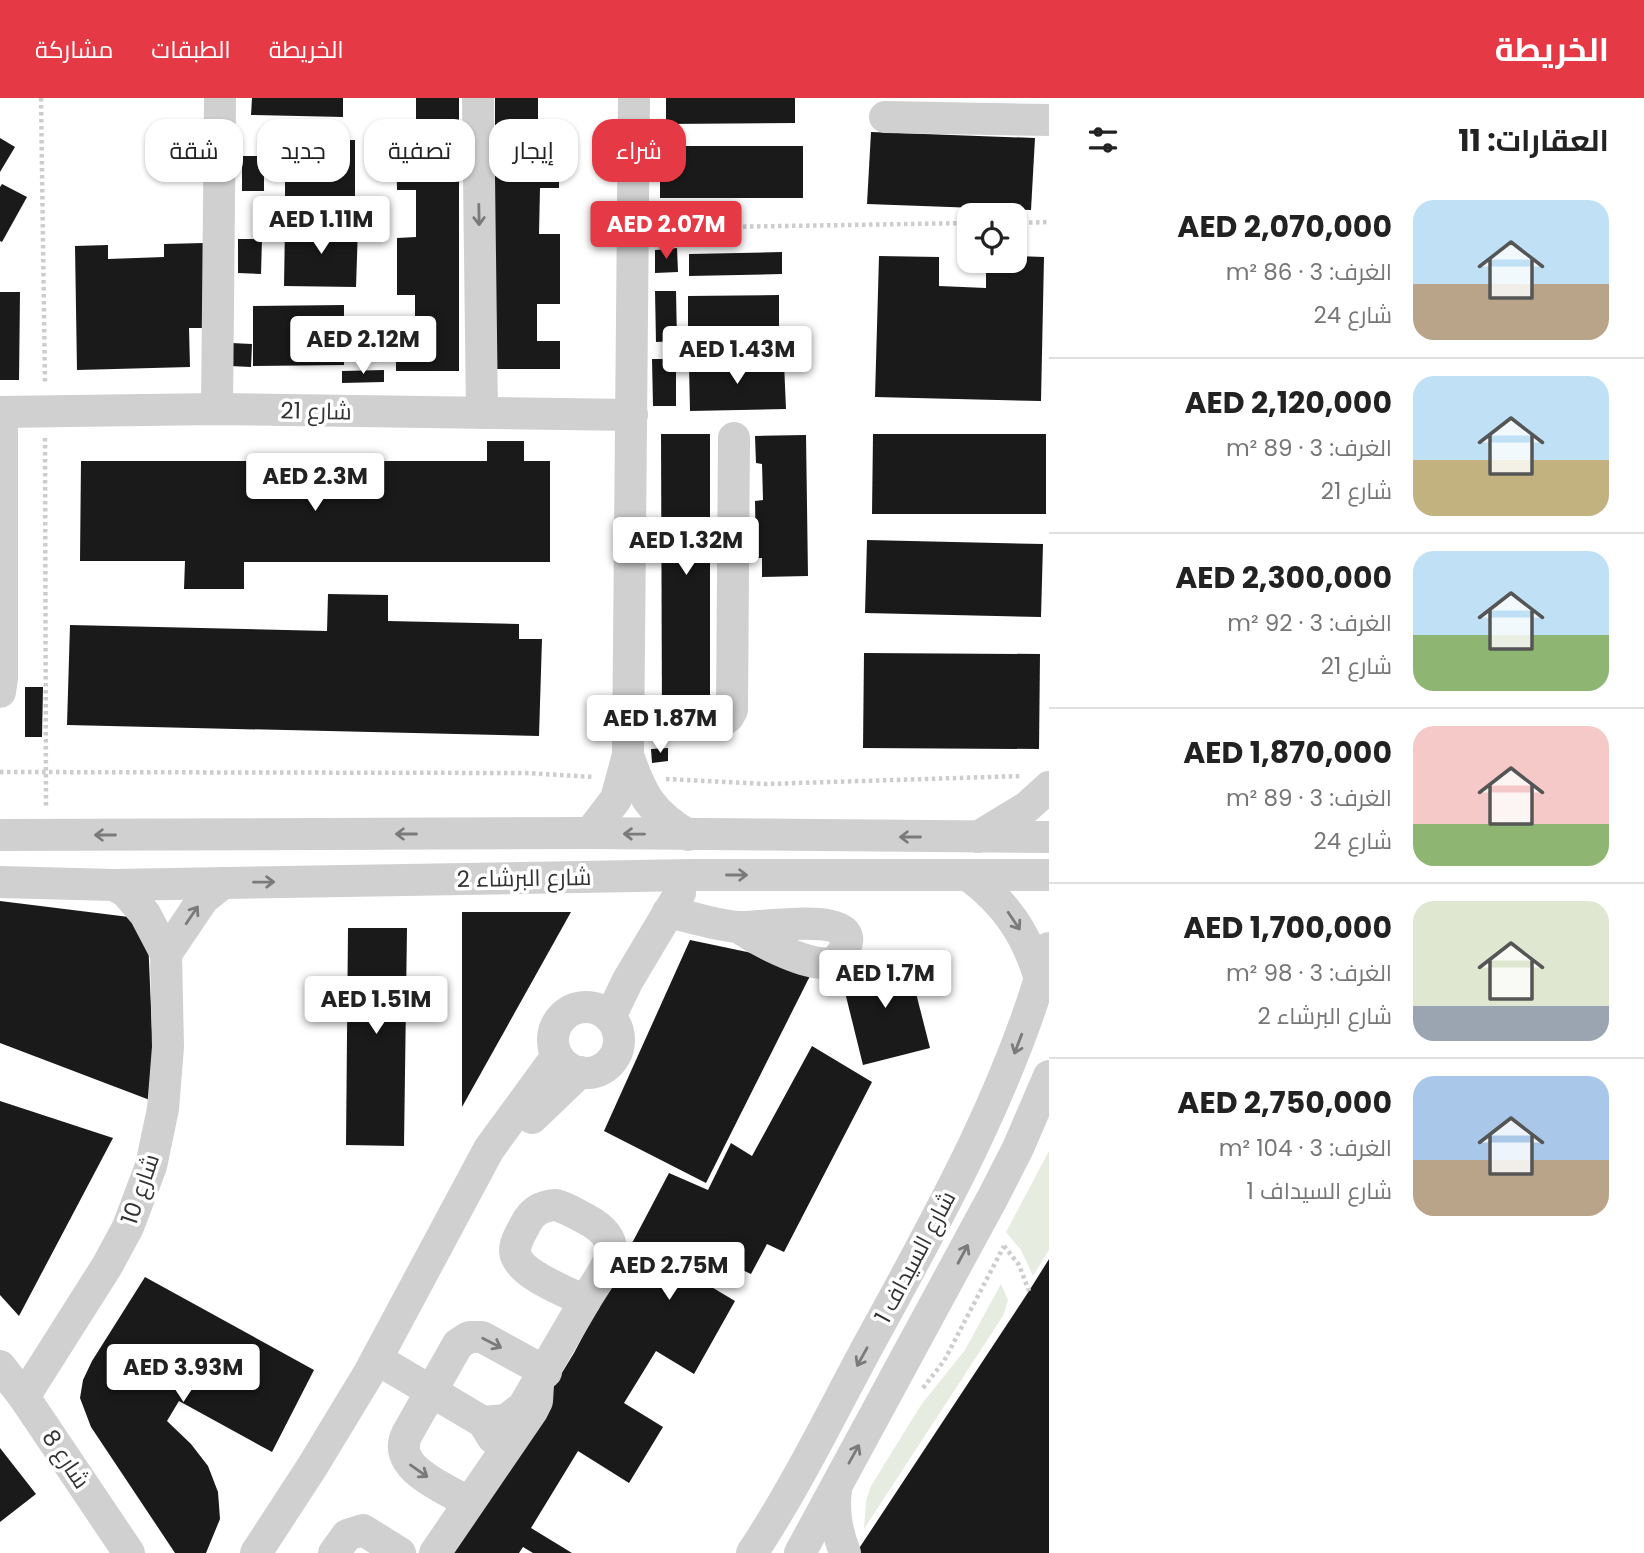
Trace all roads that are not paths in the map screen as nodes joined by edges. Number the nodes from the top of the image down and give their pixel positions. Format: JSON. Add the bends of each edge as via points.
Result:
{"nodes":[{"id":1,"x":220,"y":98,"type":"edge"},
{"id":2,"x":478,"y":98,"type":"edge"},
{"id":3,"x":634,"y":98,"type":"edge"},
{"id":4,"x":885,"y":117,"type":"dead end"},
{"id":5,"x":1049,"y":120,"type":"edge"},
{"id":6,"x":217,"y":409,"type":"junction"},
{"id":7,"x":1,"y":412,"type":"edge"},
{"id":8,"x":482,"y":413,"type":"junction"},
{"id":9,"x":632,"y":415,"type":"junction"},
{"id":10,"x":734,"y":438,"type":"dead end"},
{"id":11,"x":0,"y":692,"type":"edge"},
{"id":12,"x":629,"y":759,"type":"junction"},
{"id":13,"x":1038,"y":781,"type":"edge"},
{"id":14,"x":590,"y":834,"type":"junction"},
{"id":15,"x":0,"y":835,"type":"edge"},
{"id":16,"x":159,"y":835,"type":"junction"},
{"id":17,"x":688,"y":835,"type":"junction"},
{"id":18,"x":978,"y":837,"type":"junction"},
{"id":19,"x":1049,"y":837,"type":"edge"},
{"id":20,"x":678,"y":875,"type":"junction"},
{"id":21,"x":1049,"y":875,"type":"edge"},
{"id":22,"x":969,"y":876,"type":"junction"},
{"id":23,"x":0,"y":882,"type":"edge"},
{"id":24,"x":223,"y":883,"type":"junction"},
{"id":25,"x":77,"y":884,"type":"junction"},
{"id":26,"x":114,"y":884,"type":"junction"},
{"id":27,"x":668,"y":912,"type":"junction"},
{"id":28,"x":738,"y":927,"type":"dead end"},
{"id":29,"x":1049,"y":948,"type":"edge"},
{"id":30,"x":166,"y":954,"type":"junction"},
{"id":31,"x":1041,"y":979,"type":"junction"},
{"id":32,"x":598,"y":1012,"type":"junction"},
{"id":33,"x":569,"y":1064,"type":"junction"},
{"id":34,"x":1049,"y":1076,"type":"edge"},
{"id":35,"x":585,"y":1301,"type":"dead end"},
{"id":36,"x":0,"y":1366,"type":"edge"},
{"id":37,"x":392,"y":1368,"type":"junction"},
{"id":38,"x":542,"y":1378,"type":"junction"},
{"id":39,"x":431,"y":1392,"type":"junction"},
{"id":40,"x":24,"y":1397,"type":"junction"},
{"id":41,"x":483,"y":1422,"type":"junction"},
{"id":42,"x":498,"y":1458,"type":"junction"},
{"id":43,"x":837,"y":1485,"type":"junction"},
{"id":44,"x":468,"y":1502,"type":"junction"},
{"id":45,"x":276,"y":1550,"type":"edge"},
{"id":46,"x":755,"y":1551,"type":"edge"},
{"id":47,"x":129,"y":1553,"type":"edge"},
{"id":48,"x":334,"y":1553,"type":"edge"},
{"id":49,"x":400,"y":1553,"type":"edge"},
{"id":50,"x":435,"y":1553,"type":"edge"},
{"id":51,"x":800,"y":1553,"type":"edge"},
{"id":52,"x":845,"y":1553,"type":"edge"}],
"edges":[{"from":1,"to":6,"type":"street"},
{"from":2,"to":8,"type":"street","one_way":true},
{"from":3,"to":9,"type":"street"},
{"from":4,"to":5,"type":"street"},
{"from":6,"to":7,"type":"street","name":"شارع 21"},
{"from":6,"to":8,"type":"street","name":"شارع 21"},
{"from":7,"to":11,"type":"street"},
{"from":8,"to":9,"type":"street","name":"شارع 21"},
{"from":9,"to":12,"type":"street"},
{"from":10,"to":12,"type":"street","via":[[732,710],[723,722]]},
{"from":12,"to":14,"type":"street","via":[[611,809]]},
{"from":12,"to":17,"type":"street","via":[[641,792],[660,816]]},
{"from":13,"to":18,"type":"street","via":[[1027,807]]},
{"from":14,"to":16,"type":"street","name":"شارع البرشاء 2","one_way":true},
{"from":17,"to":14,"type":"street","name":"شارع البرشاء 2","one_way":true},
{"from":16,"to":15,"type":"street","name":"شارع البرشاء 2","one_way":true},
{"from":16,"to":25,"type":"street","via":[[162,856],[153,870]]},
{"from":18,"to":17,"type":"street","name":"شارع البرشاء 2","one_way":true},
{"from":18,"to":19,"type":"street","name":"شارع البرشاء 2"},
{"from":20,"to":22,"type":"street","name":"شارع البرشاء 2","one_way":true},
{"from":24,"to":20,"type":"street","name":"شارع البرشاء 2","one_way":true},
{"from":20,"to":27,"type":"street"},
{"from":20,"to":32,"type":"street","via":[[627,948]]},
{"from":21,"to":22,"type":"street","name":"شارع البرشاء 2"},
{"from":22,"to":31,"type":"street","one_way":true,"via":[[1012,916]]},
{"from":23,"to":25,"type":"street","name":"شارع البرشاء 2"},
{"from":24,"to":26,"type":"street","name":"شارع البرشاء 2"},
{"from":30,"to":24,"type":"street","one_way":true,"via":[[203,899]]},
{"from":25,"to":26,"type":"street","name":"شارع البرشاء 2"},
{"from":26,"to":30,"type":"street","name":"شارع 10","via":[[145,914]]},
{"from":27,"to":28,"type":"street"},
{"from":27,"to":32,"type":"street","via":[[621,992]]},
{"from":29,"to":31,"type":"street","name":"شارع السيداف 1"},
{"from":30,"to":40,"type":"street","name":"شارع 10","via":[[166,1078],[151,1166],[128,1227],[107,1266]]},
{"from":31,"to":46,"type":"street","name":"شارع السيداف 1","one_way":true,"via":[[982,1130]]},
{"from":32,"to":33,"type":"street","via":[[568,1013],[556,1028],[554,1046]]},
{"from":32,"to":33,"type":"street","via":[[619,1033],[613,1059],[598,1070]]},
{"from":33,"to":37,"type":"street","via":[[506,1155]]},
{"from":33,"to":45,"type":"street","via":[[489,1149],[369,1373],[312,1468]]},
{"from":43,"to":34,"type":"street","name":"شارع السيداف 1","one_way":true,"via":[[978,1226]]},
{"from":35,"to":38,"type":"street"},
{"from":36,"to":40,"type":"street","name":"شارع 8"},
{"from":37,"to":39,"type":"street"},
{"from":37,"to":45,"type":"street","via":[[341,1455]]},
{"from":39,"to":38,"type":"street","one_way":true,"via":[[458,1345],[469,1337],[482,1337]]},
{"from":38,"to":41,"type":"street","via":[[512,1417]]},
{"from":38,"to":42,"type":"street","via":[[532,1411]]},
{"from":39,"to":41,"type":"street"},
{"from":39,"to":44,"type":"street","one_way":true,"via":[[404,1440],[403,1454],[411,1466]]},
{"from":40,"to":47,"type":"street","name":"شارع 8"},
{"from":41,"to":42,"type":"street","via":[[494,1438]]},
{"from":42,"to":44,"type":"street"},
{"from":43,"to":51,"type":"street","name":"شارع السيداف 1"},
{"from":43,"to":52,"type":"street","via":[[834,1508]]},
{"from":44,"to":50,"type":"street"},
{"from":48,"to":49,"type":"street","via":[[347,1535],[363,1530]]}]}
